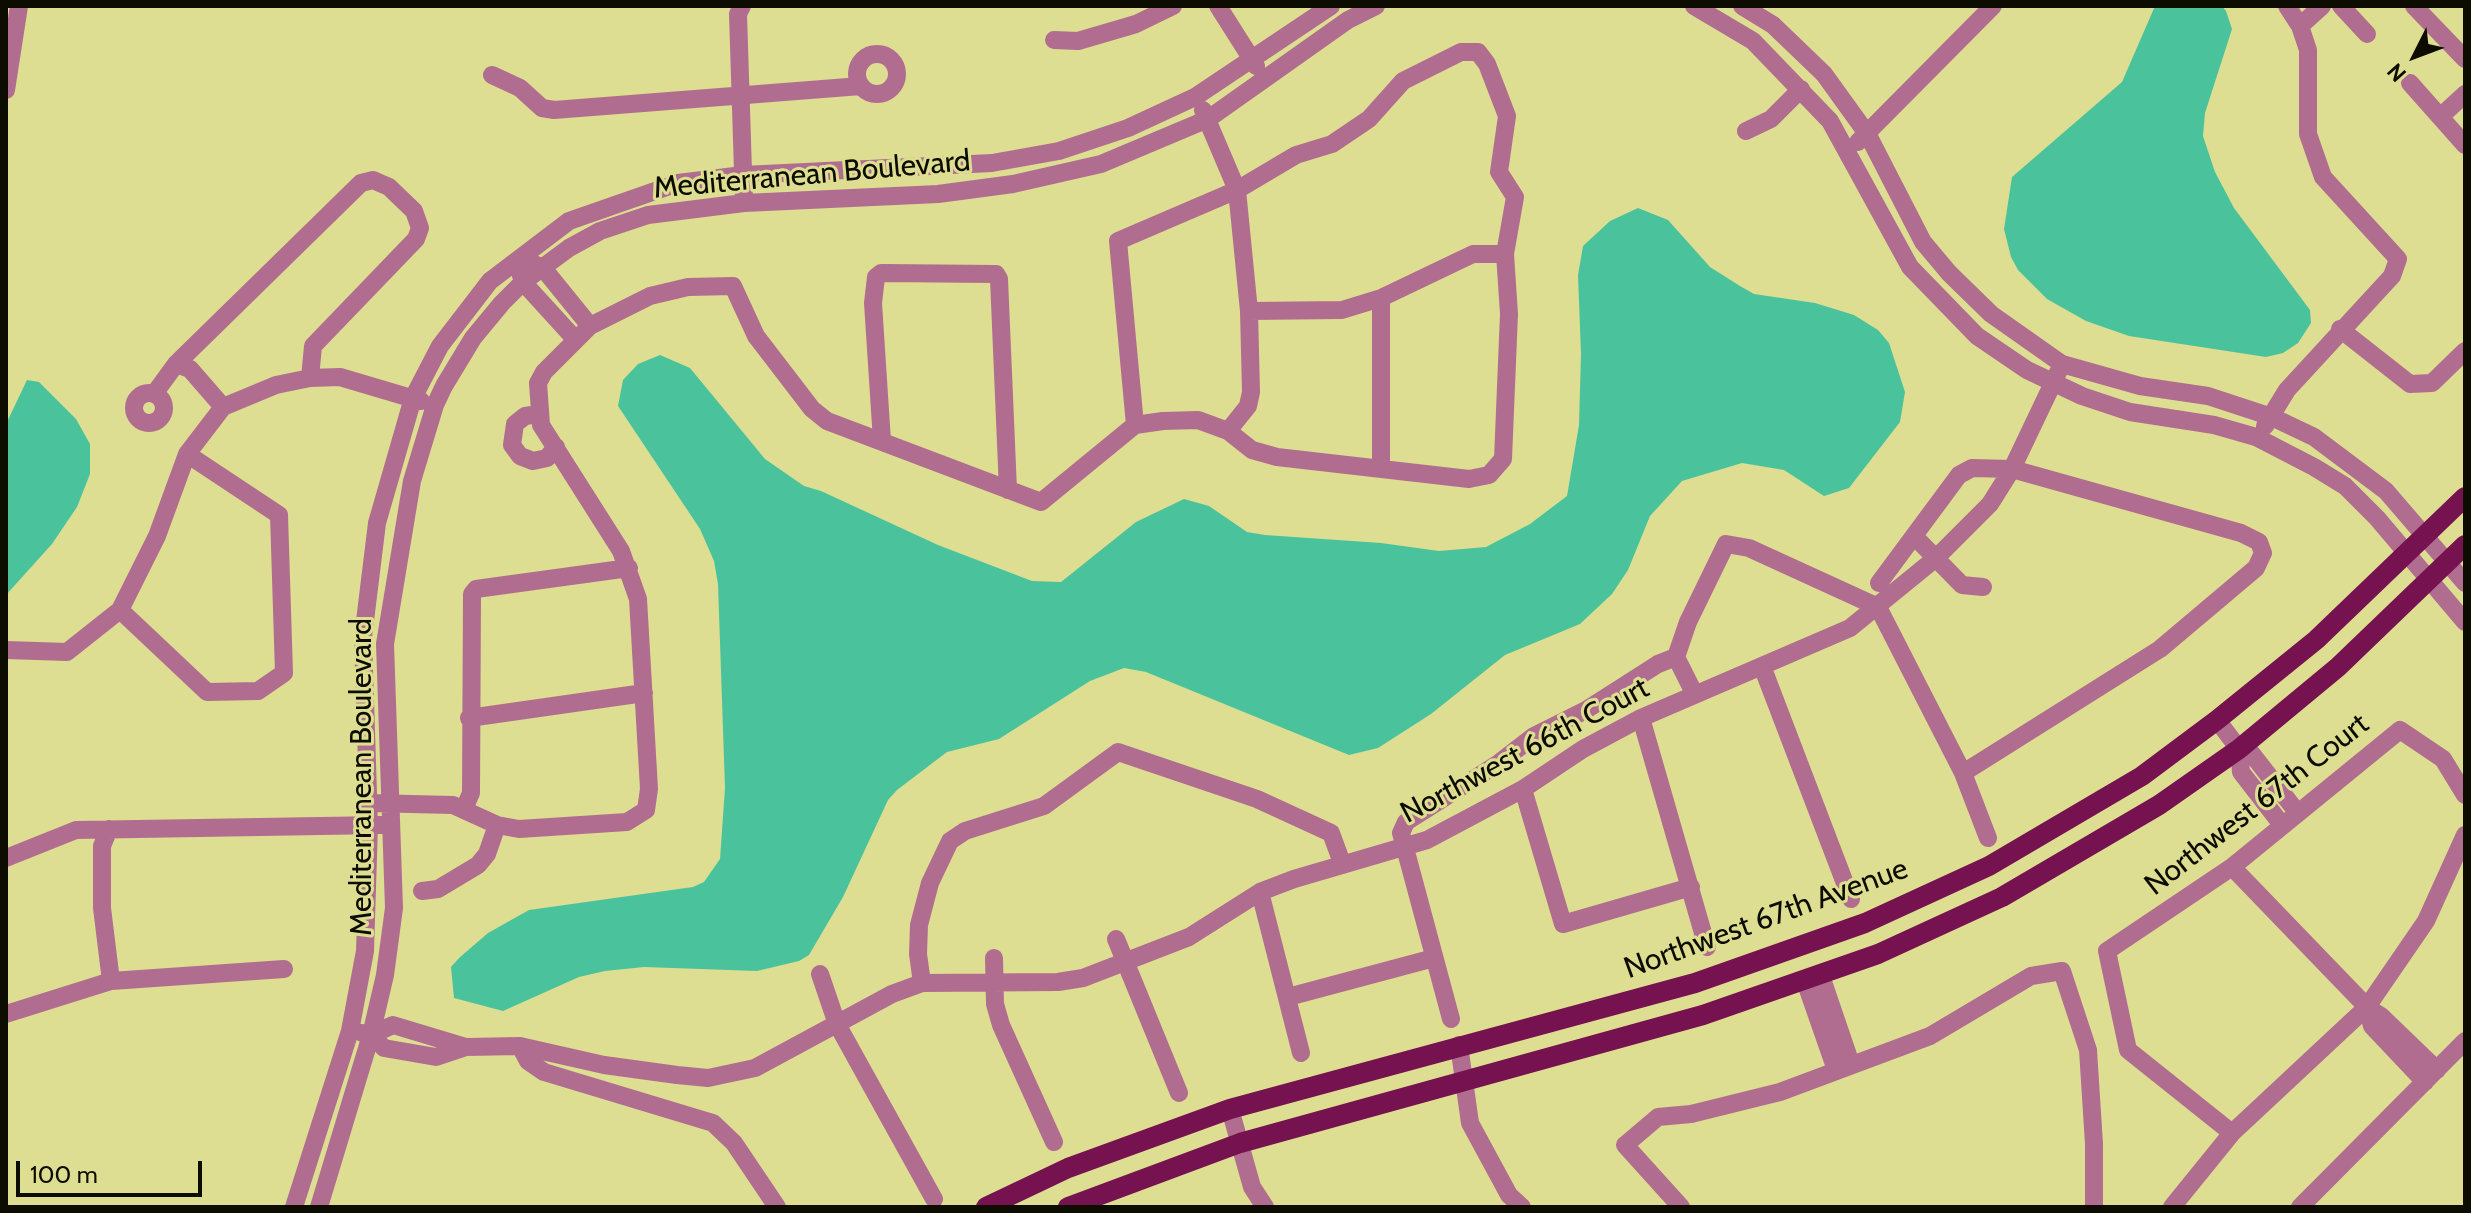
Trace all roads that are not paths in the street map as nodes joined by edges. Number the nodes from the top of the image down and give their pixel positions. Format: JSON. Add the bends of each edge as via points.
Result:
{"nodes":[{"id":1,"x":19,"y":6,"type":"edge"},
{"id":2,"x":742,"y":6,"type":"edge"},
{"id":3,"x":1173,"y":6,"type":"edge"},
{"id":4,"x":1218,"y":6,"type":"edge"},
{"id":5,"x":1331,"y":6,"type":"edge"},
{"id":6,"x":1376,"y":6,"type":"edge"},
{"id":7,"x":1694,"y":6,"type":"edge"},
{"id":8,"x":1742,"y":6,"type":"edge"},
{"id":9,"x":1993,"y":6,"type":"edge"},
{"id":10,"x":2287,"y":6,"type":"edge"},
{"id":11,"x":2322,"y":6,"type":"edge"},
{"id":12,"x":2341,"y":6,"type":"edge"},
{"id":13,"x":2414,"y":6,"type":"edge"},
{"id":14,"x":2300,"y":26,"type":"junction"},
{"id":15,"x":2367,"y":34,"type":"dead end"},
{"id":16,"x":1054,"y":40,"type":"dead end"},
{"id":17,"x":1252,"y":56,"type":"junction"},
{"id":18,"x":2465,"y":59,"type":"edge"},
{"id":19,"x":492,"y":75,"type":"dead end"},
{"id":20,"x":1263,"y":80,"type":"junction"},
{"id":21,"x":2410,"y":83,"type":"dead end"},
{"id":22,"x":861,"y":86,"type":"dead end"},
{"id":23,"x":1801,"y":89,"type":"junction"},
{"id":24,"x":6,"y":90,"type":"edge"},
{"id":25,"x":739,"y":94,"type":"junction"},
{"id":26,"x":2465,"y":94,"type":"edge"},
{"id":27,"x":1195,"y":97,"type":"junction"},
{"id":28,"x":2440,"y":117,"type":"junction"},
{"id":29,"x":1208,"y":119,"type":"junction"},
{"id":30,"x":1746,"y":131,"type":"dead end"},
{"id":31,"x":1868,"y":135,"type":"junction"},
{"id":32,"x":2465,"y":145,"type":"edge"},
{"id":33,"x":1846,"y":151,"type":"junction"},
{"id":34,"x":743,"y":175,"type":"junction"},
{"id":35,"x":1237,"y":190,"type":"junction"},
{"id":36,"x":744,"y":203,"type":"junction"},
{"id":37,"x":1505,"y":254,"type":"junction"},
{"id":38,"x":516,"y":258,"type":"junction"},
{"id":39,"x":543,"y":268,"type":"junction"},
{"id":40,"x":523,"y":282,"type":"junction"},
{"id":41,"x":1381,"y":298,"type":"junction"},
{"id":42,"x":1249,"y":311,"type":"junction"},
{"id":43,"x":590,"y":326,"type":"junction"},
{"id":44,"x":2340,"y":329,"type":"junction"},
{"id":45,"x":574,"y":338,"type":"junction"},
{"id":46,"x":2465,"y":351,"type":"edge"},
{"id":47,"x":176,"y":364,"type":"junction"},
{"id":48,"x":2062,"y":364,"type":"junction"},
{"id":49,"x":310,"y":378,"type":"junction"},
{"id":50,"x":2053,"y":383,"type":"junction"},
{"id":51,"x":154,"y":394,"type":"dead end"},
{"id":52,"x":413,"y":398,"type":"junction"},
{"id":53,"x":435,"y":405,"type":"junction"},
{"id":54,"x":223,"y":407,"type":"junction"},
{"id":55,"x":539,"y":414,"type":"junction"},
{"id":56,"x":2272,"y":417,"type":"junction"},
{"id":57,"x":1135,"y":425,"type":"junction"},
{"id":58,"x":1228,"y":431,"type":"junction"},
{"id":59,"x":2256,"y":437,"type":"junction"},
{"id":60,"x":882,"y":441,"type":"junction"},
{"id":61,"x":556,"y":447,"type":"junction"},
{"id":62,"x":187,"y":454,"type":"junction"},
{"id":63,"x":1381,"y":469,"type":"junction"},
{"id":64,"x":2012,"y":469,"type":"junction"},
{"id":65,"x":2369,"y":477,"type":"junction"},
{"id":66,"x":1008,"y":490,"type":"junction"},
{"id":67,"x":2353,"y":494,"type":"junction"},
{"id":68,"x":2465,"y":497,"type":"edge"},
{"id":69,"x":2424,"y":535,"type":"junction"},
{"id":70,"x":1914,"y":536,"type":"junction"},
{"id":71,"x":2465,"y":545,"type":"edge"},
{"id":72,"x":2408,"y":553,"type":"junction"},
{"id":73,"x":1936,"y":558,"type":"junction"},
{"id":74,"x":2447,"y":562,"type":"junction"},
{"id":75,"x":629,"y":568,"type":"junction"},
{"id":76,"x":2429,"y":579,"type":"junction"},
{"id":77,"x":1879,"y":583,"type":"dead end"},
{"id":78,"x":2465,"y":583,"type":"edge"},
{"id":79,"x":1983,"y":587,"type":"dead end"},
{"id":80,"x":1878,"y":607,"type":"junction"},
{"id":81,"x":120,"y":610,"type":"junction"},
{"id":82,"x":2465,"y":622,"type":"edge"},
{"id":83,"x":6,"y":650,"type":"edge"},
{"id":84,"x":1676,"y":657,"type":"junction"},
{"id":85,"x":1762,"y":666,"type":"junction"},
{"id":86,"x":644,"y":693,"type":"junction"},
{"id":87,"x":1694,"y":693,"type":"junction"},
{"id":88,"x":469,"y":718,"type":"junction"},
{"id":89,"x":1641,"y":718,"type":"junction"},
{"id":90,"x":2217,"y":720,"type":"junction"},
{"id":91,"x":2239,"y":749,"type":"junction"},
{"id":92,"x":1963,"y":773,"type":"junction"},
{"id":93,"x":1523,"y":789,"type":"junction"},
{"id":94,"x":2465,"y":795,"type":"edge"},
{"id":95,"x":390,"y":802,"type":"junction"},
{"id":96,"x":369,"y":803,"type":"junction"},
{"id":97,"x":464,"y":809,"type":"junction"},
{"id":98,"x":2297,"y":812,"type":"junction"},
{"id":99,"x":369,"y":825,"type":"junction"},
{"id":100,"x":392,"y":825,"type":"junction"},
{"id":101,"x":497,"y":825,"type":"junction"},
{"id":102,"x":2282,"y":825,"type":"junction"},
{"id":103,"x":109,"y":829,"type":"junction"},
{"id":104,"x":2465,"y":835,"type":"edge"},
{"id":105,"x":1988,"y":838,"type":"dead end"},
{"id":106,"x":1406,"y":848,"type":"junction"},
{"id":107,"x":6,"y":858,"type":"edge"},
{"id":108,"x":1342,"y":863,"type":"junction"},
{"id":109,"x":2232,"y":867,"type":"junction"},
{"id":110,"x":1691,"y":887,"type":"junction"},
{"id":111,"x":422,"y":891,"type":"dead end"},
{"id":112,"x":1260,"y":892,"type":"junction"},
{"id":113,"x":1851,"y":899,"type":"dead end"},
{"id":114,"x":1116,"y":939,"type":"dead end"},
{"id":115,"x":1801,"y":945,"type":"junction"},
{"id":116,"x":1707,"y":947,"type":"dead end"},
{"id":117,"x":994,"y":958,"type":"dead end"},
{"id":118,"x":1434,"y":958,"type":"junction"},
{"id":119,"x":1125,"y":963,"type":"junction"},
{"id":120,"x":284,"y":969,"type":"dead end"},
{"id":121,"x":820,"y":974,"type":"dead end"},
{"id":122,"x":1813,"y":978,"type":"junction"},
{"id":123,"x":111,"y":981,"type":"junction"},
{"id":124,"x":993,"y":982,"type":"junction"},
{"id":125,"x":922,"y":983,"type":"junction"},
{"id":126,"x":1288,"y":997,"type":"junction"},
{"id":127,"x":2367,"y":1007,"type":"junction"},
{"id":128,"x":6,"y":1014,"type":"edge"},
{"id":129,"x":1451,"y":1019,"type":"dead end"},
{"id":130,"x":837,"y":1024,"type":"junction"},
{"id":131,"x":350,"y":1031,"type":"junction"},
{"id":132,"x":371,"y":1035,"type":"junction"},
{"id":133,"x":2465,"y":1041,"type":"edge"},
{"id":134,"x":1459,"y":1045,"type":"junction"},
{"id":135,"x":520,"y":1046,"type":"junction"},
{"id":136,"x":1301,"y":1053,"type":"dead end"},
{"id":137,"x":1844,"y":1067,"type":"junction"},
{"id":138,"x":2431,"y":1076,"type":"junction"},
{"id":139,"x":1463,"y":1081,"type":"junction"},
{"id":140,"x":1179,"y":1093,"type":"dead end"},
{"id":141,"x":1230,"y":1109,"type":"junction"},
{"id":142,"x":2232,"y":1133,"type":"junction"},
{"id":143,"x":1054,"y":1142,"type":"dead end"},
{"id":144,"x":1240,"y":1143,"type":"junction"},
{"id":145,"x":934,"y":1199,"type":"dead end"},
{"id":146,"x":294,"y":1207,"type":"edge"},
{"id":147,"x":319,"y":1207,"type":"edge"},
{"id":148,"x":777,"y":1207,"type":"edge"},
{"id":149,"x":986,"y":1207,"type":"edge"},
{"id":150,"x":1068,"y":1207,"type":"edge"},
{"id":151,"x":1265,"y":1207,"type":"edge"},
{"id":152,"x":1522,"y":1207,"type":"edge"},
{"id":153,"x":1681,"y":1207,"type":"edge"},
{"id":154,"x":2094,"y":1207,"type":"edge"},
{"id":155,"x":2172,"y":1207,"type":"edge"},
{"id":156,"x":2300,"y":1207,"type":"edge"}],
"edges":[{"from":1,"to":24,"type":"street"},
{"from":2,"to":25,"type":"street"},
{"from":3,"to":16,"type":"street","via":[[1093,37]]},
{"from":4,"to":17,"type":"street"},
{"from":5,"to":17,"type":"street","name":"Mediterranean Boulevard"},
{"from":6,"to":20,"type":"street","name":"Mediterranean Boulevard"},
{"from":7,"to":23,"type":"street","via":[[1753,41]]},
{"from":8,"to":31,"type":"street","via":[[1773,25],[1824,74]]},
{"from":9,"to":31,"type":"street"},
{"from":10,"to":14,"type":"street"},
{"from":11,"to":14,"type":"street"},
{"from":12,"to":15,"type":"street"},
{"from":13,"to":18,"type":"street"},
{"from":14,"to":44,"type":"street","via":[[2310,76],[2308,134],[2323,177],[2398,259],[2392,276]]},
{"from":17,"to":20,"type":"street"},
{"from":17,"to":27,"type":"street","name":"Mediterranean Boulevard"},
{"from":19,"to":25,"type":"street","via":[[520,88],[542,108],[554,110]]},
{"from":20,"to":29,"type":"street","name":"Mediterranean Boulevard"},
{"from":21,"to":28,"type":"street"},
{"from":22,"to":25,"type":"street"},
{"from":23,"to":30,"type":"street","via":[[1771,119]]},
{"from":23,"to":33,"type":"street","via":[[1830,121]]},
{"from":25,"to":34,"type":"street"},
{"from":26,"to":28,"type":"street"},
{"from":27,"to":29,"type":"street"},
{"from":27,"to":34,"type":"street","name":"Mediterranean Boulevard","via":[[1114,133],[1006,161]]},
{"from":28,"to":32,"type":"street"},
{"from":29,"to":35,"type":"street"},
{"from":29,"to":36,"type":"street","name":"Mediterranean Boulevard","via":[[1101,164],[1013,184],[938,194]]},
{"from":31,"to":33,"type":"street"},
{"from":31,"to":48,"type":"street","via":[[1923,242],[1949,273],[1991,314]]},
{"from":33,"to":50,"type":"street","via":[[1910,267],[1977,336]]},
{"from":34,"to":36,"type":"street"},
{"from":34,"to":38,"type":"street","name":"Mediterranean Boulevard","via":[[678,183],[569,221]]},
{"from":35,"to":37,"type":"street","via":[[1296,155],[1332,144],[1369,119],[1403,81],[1461,52],[1478,52],[1507,116],[1499,172],[1515,197]]},
{"from":35,"to":42,"type":"street"},
{"from":35,"to":57,"type":"street","via":[[1118,241]]},
{"from":36,"to":39,"type":"street","name":"Mediterranean Boulevard","via":[[648,215],[600,231]]},
{"from":37,"to":41,"type":"street","via":[[1473,254]]},
{"from":37,"to":63,"type":"street","via":[[1509,314],[1499,467],[1469,479]]},
{"from":38,"to":39,"type":"street"},
{"from":38,"to":40,"type":"street"},
{"from":38,"to":52,"type":"street","name":"Mediterranean Boulevard","via":[[490,281],[440,346]]},
{"from":39,"to":40,"type":"street","name":"Mediterranean Boulevard"},
{"from":39,"to":43,"type":"street"},
{"from":40,"to":45,"type":"street"},
{"from":40,"to":53,"type":"street","name":"Mediterranean Boulevard","via":[[473,338]]},
{"from":41,"to":42,"type":"street","via":[[1342,310]]},
{"from":41,"to":63,"type":"street"},
{"from":42,"to":58,"type":"street","via":[[1251,392],[1248,406]]},
{"from":43,"to":45,"type":"street"},
{"from":43,"to":60,"type":"street","via":[[650,296],[688,287],[733,286],[756,336],[812,409],[827,421]]},
{"from":44,"to":46,"type":"street","via":[[2410,384],[2432,383]]},
{"from":44,"to":56,"type":"street","via":[[2287,390]]},
{"from":45,"to":55,"type":"street","via":[[538,383]]},
{"from":47,"to":49,"type":"street","via":[[361,183],[373,180],[389,187],[414,211],[420,228],[416,239],[313,346]]},
{"from":47,"to":51,"type":"street"},
{"from":47,"to":54,"type":"street","via":[[190,369]]},
{"from":48,"to":50,"type":"street","name":"Northwest 66th Court"},
{"from":48,"to":56,"type":"street","via":[[2140,386],[2208,396]]},
{"from":49,"to":52,"type":"street","via":[[340,377]]},
{"from":49,"to":54,"type":"street","via":[[276,385]]},
{"from":50,"to":59,"type":"street","via":[[2130,412]]},
{"from":50,"to":64,"type":"street","name":"Northwest 66th Court"},
{"from":52,"to":53,"type":"street"},
{"from":52,"to":96,"type":"street","name":"Mediterranean Boulevard","via":[[377,523],[363,637]]},
{"from":53,"to":95,"type":"street","name":"Mediterranean Boulevard","via":[[412,481],[385,644]]},
{"from":54,"to":62,"type":"street"},
{"from":55,"to":61,"type":"street"},
{"from":55,"to":61,"type":"street","via":[[515,424],[512,445],[533,461],[547,458]]},
{"from":56,"to":59,"type":"street"},
{"from":56,"to":65,"type":"street","via":[[2314,437]]},
{"from":57,"to":58,"type":"street","via":[[1198,420]]},
{"from":57,"to":66,"type":"street","via":[[1041,502]]},
{"from":58,"to":63,"type":"street","via":[[1252,450],[1277,457]]},
{"from":59,"to":67,"type":"street"},
{"from":60,"to":66,"type":"street"},
{"from":60,"to":66,"type":"street","via":[[873,282],[881,273],[996,274]]},
{"from":61,"to":75,"type":"street"},
{"from":62,"to":81,"type":"street","via":[[157,536]]},
{"from":62,"to":81,"type":"street","via":[[279,515],[284,673],[258,691],[207,692]]},
{"from":64,"to":70,"type":"street","via":[[1972,468],[1959,475]]},
{"from":64,"to":73,"type":"street","name":"Northwest 66th Court","via":[[1990,504]]},
{"from":64,"to":92,"type":"street","via":[[2241,533],[2259,542],[2263,553],[2241,584],[2160,649]]},
{"from":65,"to":67,"type":"street"},
{"from":65,"to":69,"type":"street"},
{"from":67,"to":72,"type":"street"},
{"from":68,"to":69,"type":"main road","name":"Northwest 67th Avenue"},
{"from":69,"to":72,"type":"main road","name":"Northwest 67th Avenue"},
{"from":69,"to":74,"type":"street"},
{"from":70,"to":73,"type":"street"},
{"from":70,"to":77,"type":"street"},
{"from":71,"to":74,"type":"main road"},
{"from":72,"to":76,"type":"street"},
{"from":72,"to":90,"type":"main road","name":"Northwest 67th Avenue","via":[[2316,640]]},
{"from":73,"to":79,"type":"street","via":[[1962,585]]},
{"from":73,"to":80,"type":"street","name":"Northwest 66th Court"},
{"from":74,"to":76,"type":"main road"},
{"from":74,"to":78,"type":"street"},
{"from":75,"to":86,"type":"street","via":[[638,599]]},
{"from":75,"to":88,"type":"street","via":[[476,589]]},
{"from":76,"to":82,"type":"street"},
{"from":76,"to":91,"type":"main road","via":[[2338,667]]},
{"from":80,"to":84,"type":"street","name":"Northwest 66th Court","via":[[1749,548],[1726,544]]},
{"from":80,"to":85,"type":"street","name":"Northwest 66th Court","via":[[1850,628]]},
{"from":80,"to":92,"type":"street"},
{"from":81,"to":83,"type":"street","via":[[67,652]]},
{"from":84,"to":87,"type":"street","name":"Northwest 66th Court"},
{"from":84,"to":106,"type":"street","via":[[1534,736],[1420,810],[1401,833]]},
{"from":85,"to":87,"type":"street","name":"Northwest 66th Court"},
{"from":85,"to":113,"type":"street"},
{"from":86,"to":88,"type":"street"},
{"from":86,"to":101,"type":"street","via":[[649,789],[641,816],[627,822],[519,829]]},
{"from":87,"to":89,"type":"street","name":"Northwest 66th Court"},
{"from":88,"to":97,"type":"street","via":[[471,793]]},
{"from":89,"to":93,"type":"street","name":"Northwest 66th Court"},
{"from":89,"to":110,"type":"street"},
{"from":90,"to":91,"type":"street"},
{"from":90,"to":115,"type":"main road","name":"Northwest 67th Avenue","via":[[2142,776],[1989,866],[1865,923]]},
{"from":91,"to":98,"type":"street","via":[[2252,754]]},
{"from":91,"to":102,"type":"street","via":[[2241,772]]},
{"from":91,"to":122,"type":"main road","via":[[2159,805],[2015,890]]},
{"from":92,"to":105,"type":"street"},
{"from":93,"to":106,"type":"street","name":"Northwest 66th Court"},
{"from":93,"to":110,"type":"street","via":[[1563,924]]},
{"from":94,"to":98,"type":"street","name":"Northwest 67th Court","via":[[2443,759],[2400,730]]},
{"from":95,"to":96,"type":"street"},
{"from":95,"to":97,"type":"street"},
{"from":95,"to":100,"type":"street","name":"Mediterranean Boulevard"},
{"from":96,"to":99,"type":"street","name":"Mediterranean Boulevard"},
{"from":97,"to":101,"type":"street"},
{"from":98,"to":102,"type":"street","name":"Northwest 67th Court"},
{"from":99,"to":100,"type":"street"},
{"from":99,"to":103,"type":"street"},
{"from":99,"to":131,"type":"street","name":"Mediterranean Boulevard","via":[[365,951]]},
{"from":100,"to":132,"type":"street","name":"Mediterranean Boulevard","via":[[394,908]]},
{"from":101,"to":111,"type":"street","via":[[478,865],[438,889]]},
{"from":102,"to":109,"type":"street","name":"Northwest 67th Court"},
{"from":103,"to":107,"type":"street","via":[[76,830]]},
{"from":103,"to":123,"type":"street","via":[[102,846],[102,908]]},
{"from":104,"to":127,"type":"street","via":[[2426,921]]},
{"from":106,"to":108,"type":"street","name":"Northwest 66th Court"},
{"from":106,"to":118,"type":"street"},
{"from":108,"to":112,"type":"street","name":"Northwest 66th Court"},
{"from":108,"to":125,"type":"street","via":[[1331,833],[1257,799],[1118,752],[1044,806],[965,831],[950,841],[930,883],[919,925]]},
{"from":109,"to":127,"type":"street"},
{"from":109,"to":142,"type":"street","name":"Northwest 67th Court","via":[[2107,951],[2128,1050]]},
{"from":110,"to":116,"type":"street"},
{"from":112,"to":119,"type":"street","name":"Northwest 66th Court","via":[[1213,925]]},
{"from":112,"to":126,"type":"street"},
{"from":114,"to":119,"type":"street"},
{"from":115,"to":122,"type":"main road"},
{"from":115,"to":134,"type":"main road","name":"Northwest 67th Avenue","via":[[1695,983]]},
{"from":117,"to":124,"type":"street"},
{"from":118,"to":126,"type":"street"},
{"from":118,"to":129,"type":"street"},
{"from":119,"to":124,"type":"street","name":"Northwest 66th Court","via":[[1058,982]]},
{"from":119,"to":140,"type":"street"},
{"from":120,"to":123,"type":"street"},
{"from":121,"to":130,"type":"street"},
{"from":122,"to":137,"type":"street"},
{"from":122,"to":139,"type":"main road","via":[[1703,1015]]},
{"from":123,"to":128,"type":"street"},
{"from":124,"to":125,"type":"street","name":"Northwest 66th Court"},
{"from":124,"to":143,"type":"street","via":[[1001,1025]]},
{"from":125,"to":130,"type":"street","name":"Northwest 66th Court"},
{"from":126,"to":136,"type":"street"},
{"from":127,"to":138,"type":"street","via":[[2381,1016]]},
{"from":127,"to":142,"type":"street"},
{"from":130,"to":135,"type":"street","name":"Northwest 66th Court","via":[[755,1068],[708,1078],[604,1065]]},
{"from":130,"to":145,"type":"street"},
{"from":131,"to":132,"type":"street","name":"Northwest 66th Court"},
{"from":131,"to":146,"type":"street","name":"Mediterranean Boulevard"},
{"from":132,"to":135,"type":"street","name":"Northwest 66th Court","via":[[393,1025],[466,1047]]},
{"from":132,"to":147,"type":"street","name":"Mediterranean Boulevard"},
{"from":133,"to":138,"type":"street"},
{"from":134,"to":139,"type":"street"},
{"from":134,"to":141,"type":"main road","name":"Northwest 67th Avenue"},
{"from":135,"to":148,"type":"street","via":[[528,1061],[544,1072],[713,1123],[734,1143]]},
{"from":137,"to":153,"type":"street","via":[[1780,1092],[1658,1117],[1625,1145]]},
{"from":137,"to":154,"type":"street","via":[[1930,1036],[2031,976],[2062,971],[2088,1050]]},
{"from":138,"to":156,"type":"street"},
{"from":139,"to":144,"type":"main road"},
{"from":139,"to":152,"type":"street","via":[[1470,1123],[1509,1195]]},
{"from":141,"to":144,"type":"street"},
{"from":141,"to":149,"type":"main road","name":"Northwest 67th Avenue","via":[[1068,1168]]},
{"from":142,"to":155,"type":"street"},
{"from":144,"to":150,"type":"main road"},
{"from":144,"to":151,"type":"street","via":[[1252,1187]]}]}
